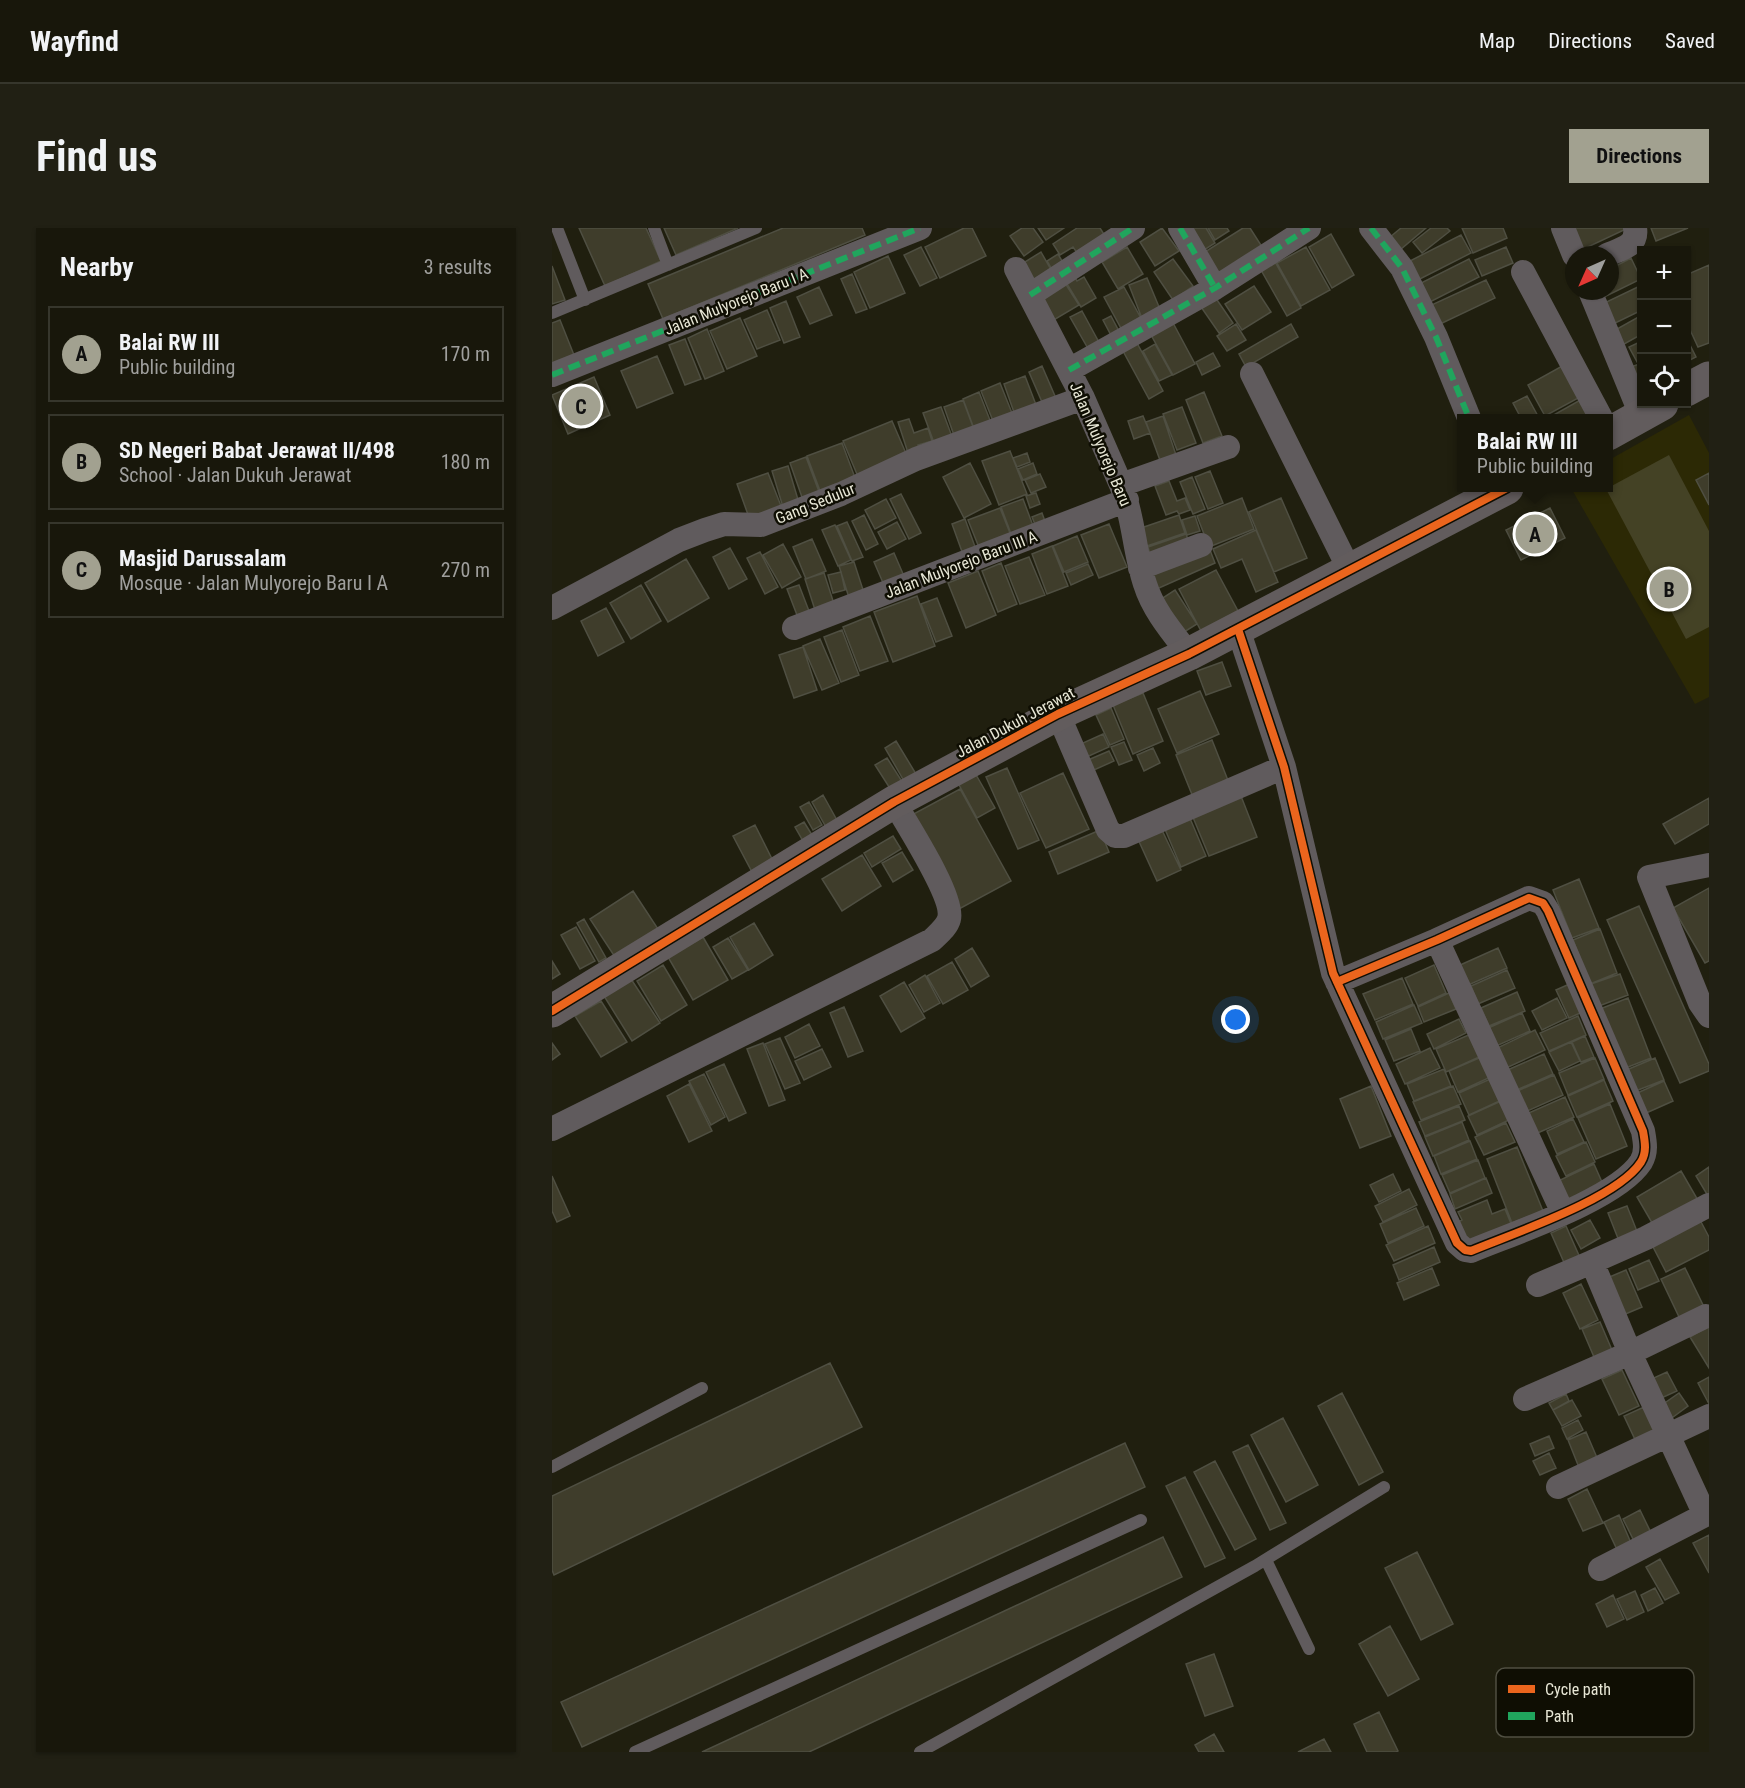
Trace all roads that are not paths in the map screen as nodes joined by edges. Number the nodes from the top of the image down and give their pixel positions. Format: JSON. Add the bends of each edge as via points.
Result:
{"nodes":[{"id":1,"x":557,"y":228,"type":"edge"},
{"id":2,"x":654,"y":228,"type":"edge"},
{"id":3,"x":756,"y":228,"type":"edge"},
{"id":4,"x":920,"y":228,"type":"edge"},
{"id":5,"x":1133,"y":228,"type":"edge"},
{"id":6,"x":1180,"y":228,"type":"edge"},
{"id":7,"x":1309,"y":228,"type":"edge"},
{"id":8,"x":1371,"y":228,"type":"edge"},
{"id":9,"x":1563,"y":228,"type":"edge"},
{"id":10,"x":1635,"y":228,"type":"edge"},
{"id":11,"x":1570,"y":246,"type":"edge"},
{"id":12,"x":1619,"y":250,"type":"edge"},
{"id":13,"x":668,"y":265,"type":"junction"},
{"id":14,"x":1016,"y":270,"type":"dead end"},
{"id":15,"x":1523,"y":272,"type":"dead end"},
{"id":16,"x":1215,"y":288,"type":"junction"},
{"id":17,"x":1030,"y":295,"type":"junction"},
{"id":18,"x":585,"y":300,"type":"junction"},
{"id":19,"x":1595,"y":300,"type":"edge"},
{"id":20,"x":552,"y":314,"type":"edge"},
{"id":21,"x":1069,"y":370,"type":"junction"},
{"id":22,"x":1252,"y":374,"type":"dead end"},
{"id":23,"x":552,"y":375,"type":"edge"},
{"id":24,"x":1083,"y":398,"type":"junction"},
{"id":25,"x":1652,"y":409,"type":"edge"},
{"id":26,"x":1467,"y":414,"type":"edge"},
{"id":27,"x":1599,"y":414,"type":"edge"},
{"id":28,"x":1613,"y":431,"type":"edge"},
{"id":29,"x":1228,"y":447,"type":"dead end"},
{"id":30,"x":1124,"y":492,"type":"junction"},
{"id":31,"x":1495,"y":492,"type":"edge"},
{"id":32,"x":1201,"y":545,"type":"dead end"},
{"id":33,"x":1140,"y":568,"type":"junction"},
{"id":34,"x":1350,"y":571,"type":"junction"},
{"id":35,"x":552,"y":608,"type":"edge"},
{"id":36,"x":794,"y":628,"type":"dead end"},
{"id":37,"x":1238,"y":629,"type":"junction"},
{"id":38,"x":1188,"y":654,"type":"junction"},
{"id":39,"x":1058,"y":714,"type":"junction"},
{"id":40,"x":1284,"y":767,"type":"junction"},
{"id":41,"x":894,"y":802,"type":"junction"},
{"id":42,"x":1709,"y":865,"type":"edge"},
{"id":43,"x":1437,"y":940,"type":"junction"},
{"id":44,"x":1337,"y":982,"type":"junction"},
{"id":45,"x":552,"y":1011,"type":"edge"},
{"id":46,"x":1709,"y":1016,"type":"edge"},
{"id":47,"x":552,"y":1128,"type":"edge"},
{"id":48,"x":1709,"y":1205,"type":"edge"},
{"id":49,"x":1563,"y":1213,"type":"junction"},
{"id":50,"x":1592,"y":1262,"type":"junction"},
{"id":51,"x":1538,"y":1285,"type":"dead end"},
{"id":52,"x":1706,"y":1316,"type":"dead end"},
{"id":53,"x":1630,"y":1353,"type":"junction"},
{"id":54,"x":702,"y":1388,"type":"dead end"},
{"id":55,"x":1525,"y":1399,"type":"dead end"},
{"id":56,"x":1709,"y":1416,"type":"edge"},
{"id":57,"x":1668,"y":1436,"type":"junction"},
{"id":58,"x":552,"y":1467,"type":"edge"},
{"id":59,"x":1384,"y":1486,"type":"dead end"},
{"id":60,"x":1558,"y":1487,"type":"dead end"},
{"id":61,"x":1707,"y":1514,"type":"edge"},
{"id":62,"x":1141,"y":1520,"type":"dead end"},
{"id":63,"x":1266,"y":1560,"type":"junction"},
{"id":64,"x":1600,"y":1569,"type":"dead end"},
{"id":65,"x":1309,"y":1649,"type":"dead end"},
{"id":66,"x":635,"y":1752,"type":"edge"},
{"id":67,"x":920,"y":1752,"type":"edge"}],
"edges":[{"from":1,"to":18,"type":"lane"},
{"from":2,"to":13,"type":"lane"},
{"from":3,"to":13,"type":"lane"},
{"from":4,"to":23,"type":"street","name":"Jalan Mulyorejo Baru I A"},
{"from":5,"to":17,"type":"street"},
{"from":6,"to":16,"type":"street"},
{"from":7,"to":16,"type":"street"},
{"from":8,"to":26,"type":"street","via":[[1402,268]]},
{"from":9,"to":11,"type":"street"},
{"from":10,"to":12,"type":"street","via":[[1630,246]]},
{"from":13,"to":18,"type":"lane"},
{"from":14,"to":17,"type":"street","name":"Jalan Mulyorejo Baru"},
{"from":15,"to":27,"type":"street"},
{"from":16,"to":21,"type":"street"},
{"from":17,"to":21,"type":"street","name":"Jalan Mulyorejo Baru"},
{"from":18,"to":20,"type":"lane"},
{"from":19,"to":25,"type":"street"},
{"from":21,"to":24,"type":"street","name":"Jalan Mulyorejo Baru"},
{"from":22,"to":34,"type":"street"},
{"from":24,"to":30,"type":"street","name":"Jalan Mulyorejo Baru"},
{"from":24,"to":35,"type":"street","name":"Gang Sedulur","via":[[916,459],[761,525],[724,524],[679,540]]},
{"from":25,"to":28,"type":"street"},
{"from":29,"to":30,"type":"street","name":"Jalan Mulyorejo Baru III A"},
{"from":30,"to":33,"type":"street","name":"Jalan Mulyorejo Baru"},
{"from":30,"to":36,"type":"street","name":"Jalan Mulyorejo Baru III A"},
{"from":31,"to":34,"type":"street","name":"Jalan Dukuh Jerawat"},
{"from":32,"to":33,"type":"street"},
{"from":33,"to":38,"type":"street","name":"Jalan Mulyorejo Baru","via":[[1156,609]]},
{"from":34,"to":37,"type":"street","name":"Jalan Dukuh Jerawat"},
{"from":37,"to":38,"type":"street","name":"Jalan Dukuh Jerawat"},
{"from":37,"to":40,"type":"street"},
{"from":38,"to":39,"type":"street","name":"Jalan Dukuh Jerawat"},
{"from":39,"to":40,"type":"street","via":[[1108,830],[1115,836],[1124,836]]},
{"from":39,"to":41,"type":"street","name":"Jalan Dukuh Jerawat"},
{"from":40,"to":44,"type":"street"},
{"from":41,"to":45,"type":"street","name":"Jalan Dukuh Jerawat"},
{"from":41,"to":47,"type":"street","via":[[948,903],[950,918],[942,931],[932,940]]},
{"from":42,"to":46,"type":"street","via":[[1649,877],[1700,1003]]},
{"from":43,"to":44,"type":"street"},
{"from":43,"to":49,"type":"street"},
{"from":43,"to":49,"type":"street","via":[[1529,898],[1543,903],[1548,911],[1645,1142],[1641,1162],[1622,1182]]},
{"from":44,"to":49,"type":"street","via":[[1457,1244],[1472,1251]]},
{"from":48,"to":50,"type":"street"},
{"from":50,"to":51,"type":"street"},
{"from":50,"to":53,"type":"street"},
{"from":52,"to":53,"type":"street"},
{"from":53,"to":55,"type":"street"},
{"from":53,"to":57,"type":"street"},
{"from":54,"to":58,"type":"lane"},
{"from":56,"to":57,"type":"street"},
{"from":57,"to":60,"type":"street"},
{"from":57,"to":61,"type":"street"},
{"from":59,"to":63,"type":"lane"},
{"from":61,"to":64,"type":"street"},
{"from":62,"to":66,"type":"lane"},
{"from":63,"to":65,"type":"lane"},
{"from":63,"to":67,"type":"lane"}]}
